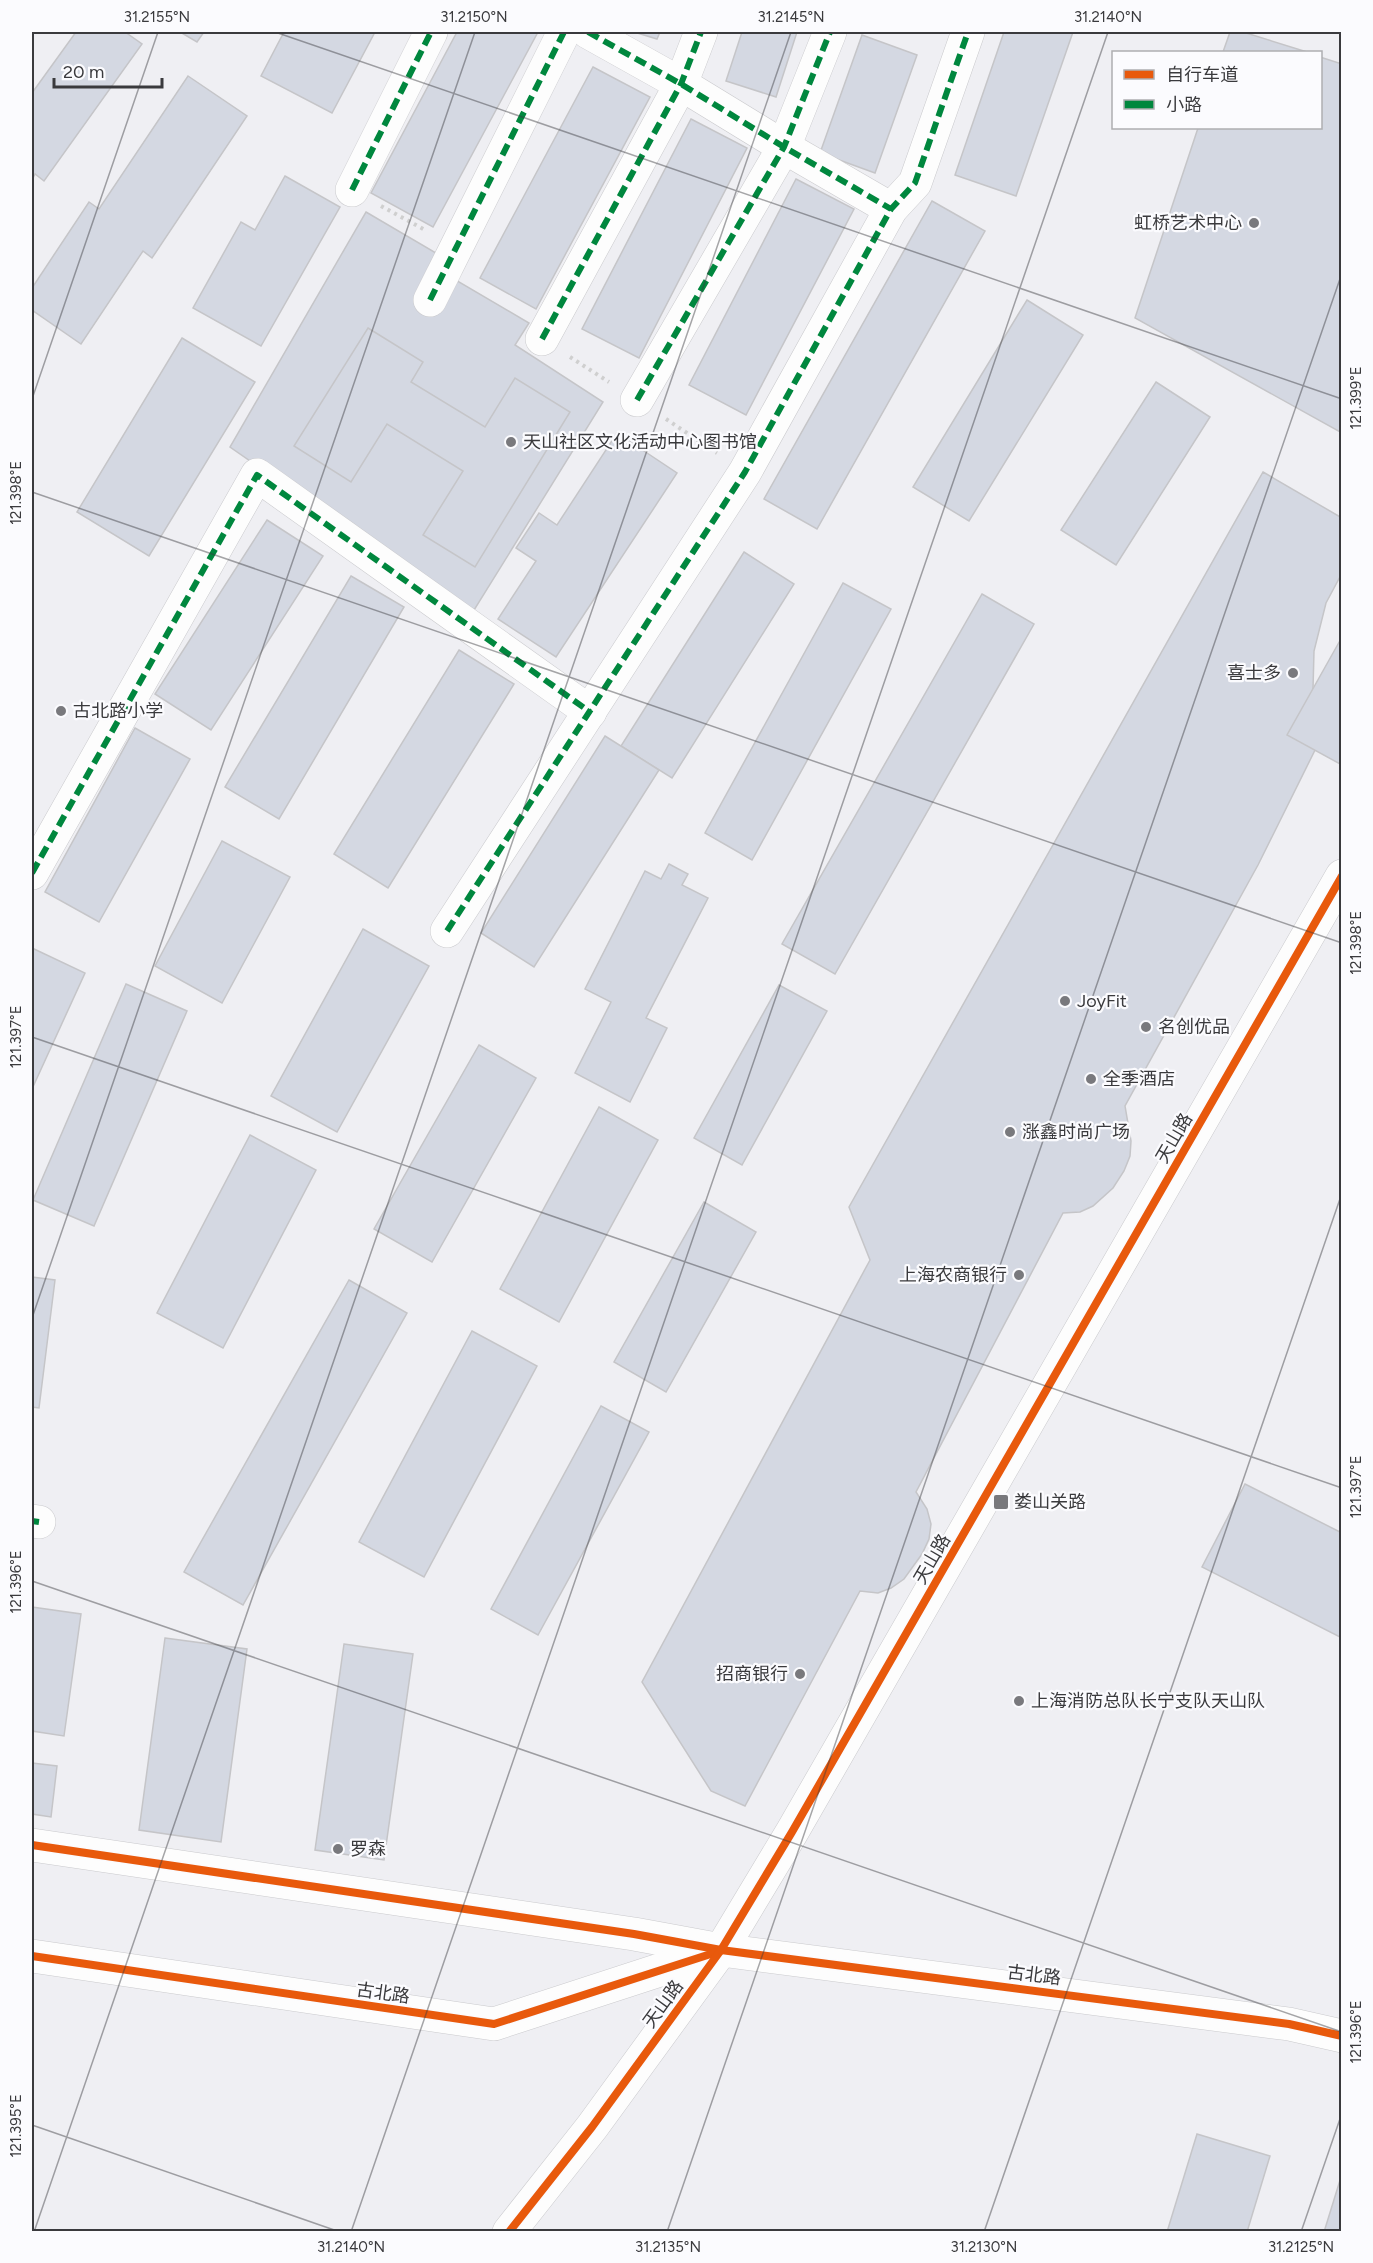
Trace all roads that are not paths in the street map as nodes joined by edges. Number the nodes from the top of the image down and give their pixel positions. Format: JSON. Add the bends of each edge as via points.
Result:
{"nodes":[{"id":1,"x":431,"y":32,"type":"edge"},
{"id":2,"x":564,"y":32,"type":"edge"},
{"id":3,"x":588,"y":32,"type":"edge"},
{"id":4,"x":701,"y":32,"type":"edge"},
{"id":5,"x":830,"y":32,"type":"edge"},
{"id":6,"x":968,"y":32,"type":"edge"},
{"id":7,"x":681,"y":84,"type":"junction"},
{"id":8,"x":784,"y":147,"type":"junction"},
{"id":9,"x":352,"y":190,"type":"road end"},
{"id":10,"x":891,"y":209,"type":"junction"},
{"id":11,"x":430,"y":300,"type":"dead end"},
{"id":12,"x":542,"y":339,"type":"dead end"},
{"id":13,"x":637,"y":399,"type":"dead end"},
{"id":14,"x":590,"y":712,"type":"junction"},
{"id":15,"x":32,"y":873,"type":"edge"},
{"id":16,"x":1341,"y":876,"type":"edge"},
{"id":17,"x":447,"y":932,"type":"dead end"},
{"id":18,"x":32,"y":1845,"type":"edge"},
{"id":19,"x":721,"y":1950,"type":"junction"},
{"id":20,"x":32,"y":1956,"type":"edge"},
{"id":21,"x":1341,"y":2036,"type":"edge"},
{"id":22,"x":509,"y":2232,"type":"edge"}],
"edges":[{"from":1,"to":9,"type":"main road"},
{"from":2,"to":11,"type":"main road"},
{"from":3,"to":7,"type":"main road"},
{"from":4,"to":7,"type":"main road"},
{"from":5,"to":8,"type":"main road"},
{"from":6,"to":10,"type":"main road","via":[[915,183]]},
{"from":7,"to":8,"type":"main road"},
{"from":7,"to":12,"type":"main road"},
{"from":8,"to":10,"type":"main road"},
{"from":8,"to":13,"type":"main road"},
{"from":10,"to":14,"type":"main road","via":[[745,472]]},
{"from":14,"to":15,"type":"main road","via":[[257,475]]},
{"from":14,"to":17,"type":"main road"},
{"from":16,"to":19,"type":"main road","name":"天山路"},
{"from":18,"to":19,"type":"main road","name":"古北路"},
{"from":19,"to":20,"type":"main road","name":"古北路","via":[[494,2024]]},
{"from":19,"to":21,"type":"main road","name":"古北路","via":[[1289,2024]]},
{"from":19,"to":22,"type":"main road","name":"天山路","via":[[592,2127]]}]}
